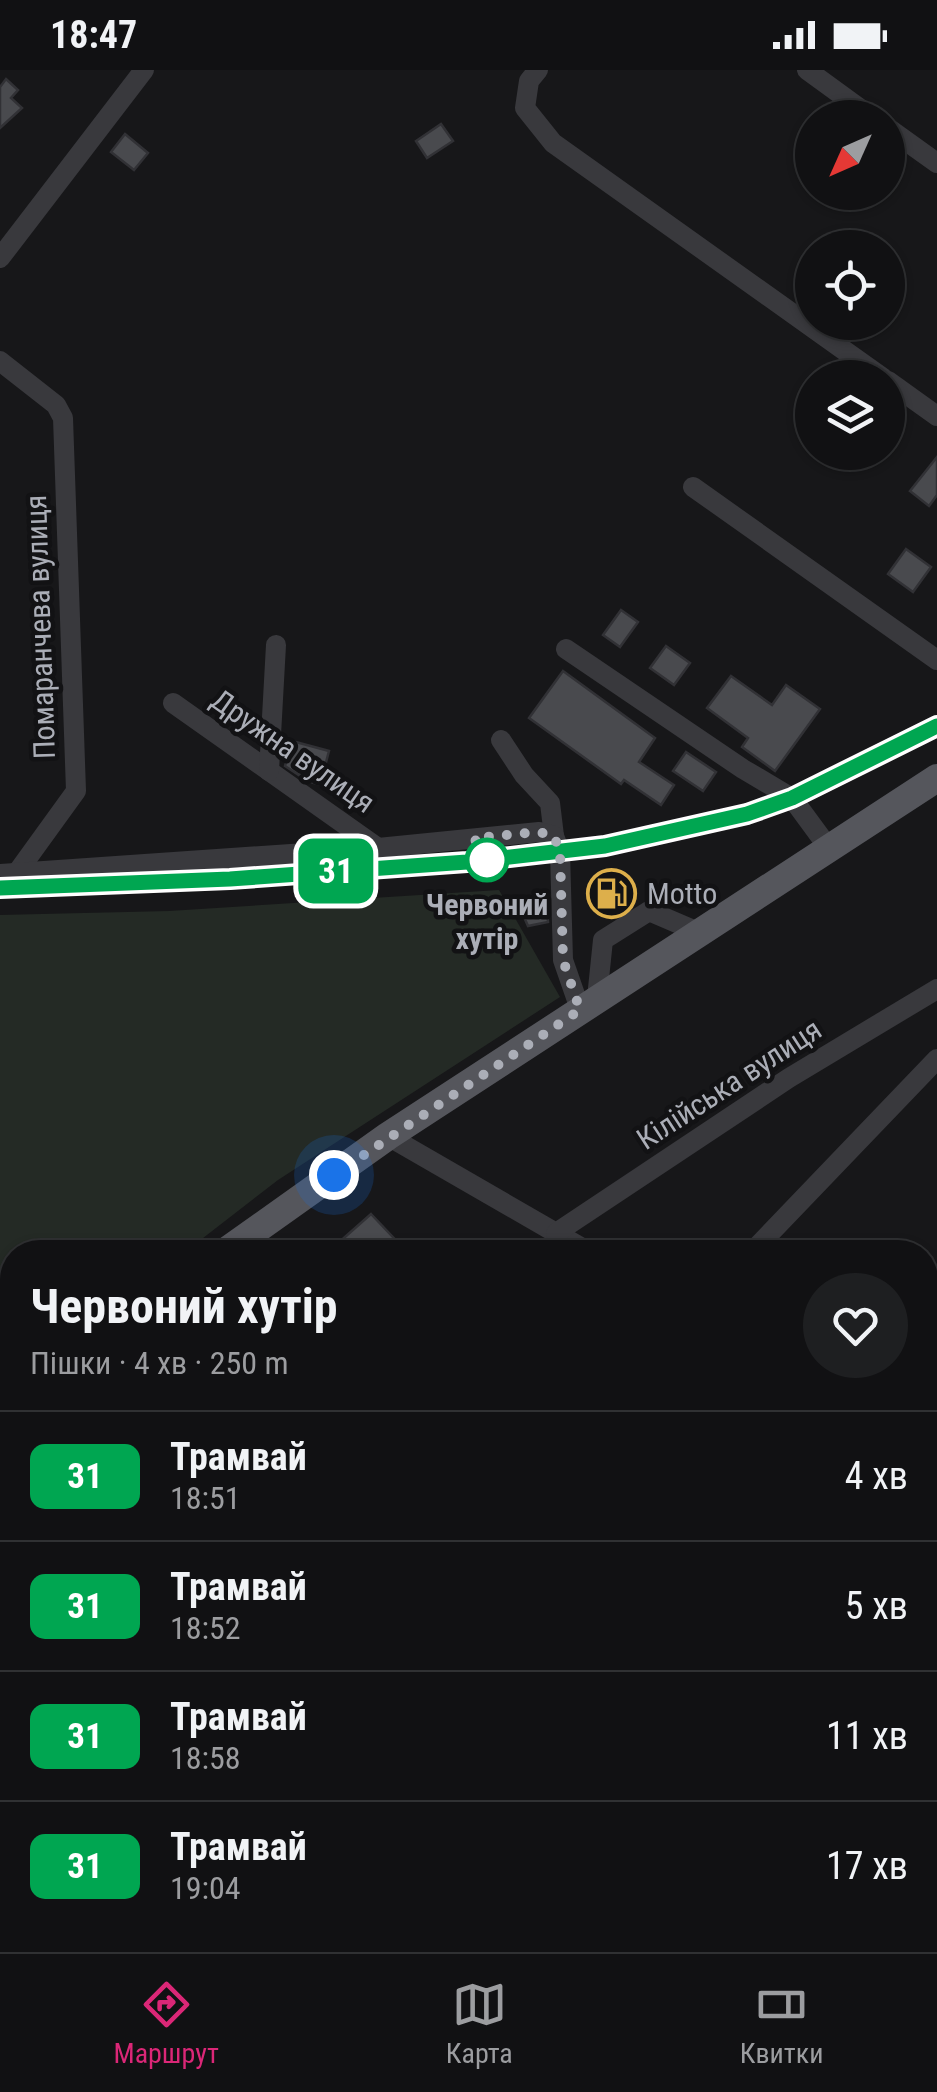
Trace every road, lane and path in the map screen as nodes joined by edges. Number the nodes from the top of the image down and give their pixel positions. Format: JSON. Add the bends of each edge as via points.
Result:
{"nodes":[{"id":1,"x":144,"y":70,"type":"edge"},
{"id":2,"x":538,"y":70,"type":"edge"},
{"id":3,"x":806,"y":70,"type":"edge"},
{"id":4,"x":848,"y":100,"type":"edge"},
{"id":5,"x":905,"y":140,"type":"edge"},
{"id":6,"x":937,"y":163,"type":"edge"},
{"id":7,"x":0,"y":258,"type":"edge"},
{"id":8,"x":858,"y":360,"type":"edge"},
{"id":9,"x":0,"y":362,"type":"edge"},
{"id":10,"x":905,"y":393,"type":"edge"},
{"id":11,"x":937,"y":416,"type":"edge"},
{"id":12,"x":694,"y":487,"type":"dead end"},
{"id":13,"x":276,"y":645,"type":"dead end"},
{"id":14,"x":566,"y":649,"type":"dead end"},
{"id":15,"x":937,"y":660,"type":"edge"},
{"id":16,"x":173,"y":703,"type":"dead end"},
{"id":17,"x":502,"y":740,"type":"dead end"},
{"id":18,"x":269,"y":772,"type":"junction"},
{"id":19,"x":937,"y":778,"type":"edge"},
{"id":20,"x":554,"y":836,"type":"junction"},
{"id":21,"x":828,"y":847,"type":"junction"},
{"id":22,"x":378,"y":848,"type":"junction"},
{"id":23,"x":8,"y":874,"type":"edge"},
{"id":24,"x":698,"y":932,"type":"junction"},
{"id":25,"x":937,"y":989,"type":"edge"},
{"id":26,"x":588,"y":1004,"type":"junction"},
{"id":27,"x":937,"y":1059,"type":"edge"},
{"id":28,"x":388,"y":1136,"type":"junction"},
{"id":29,"x":556,"y":1233,"type":"junction"},
{"id":30,"x":243,"y":1240,"type":"edge"},
{"id":31,"x":567,"y":1240,"type":"edge"},
{"id":32,"x":764,"y":1240,"type":"edge"}],
"edges":[{"from":1,"to":7,"type":"street"},
{"from":2,"to":8,"type":"street","via":[[529,81],[526,108],[553,143]]},
{"from":3,"to":4,"type":"street"},
{"from":5,"to":6,"type":"street"},
{"from":9,"to":23,"type":"street","name":"Помаранчева вулиця","via":[[43,393],[63,418],[76,791]]},
{"from":10,"to":11,"type":"street"},
{"from":12,"to":15,"type":"street"},
{"from":13,"to":18,"type":"street"},
{"from":14,"to":21,"type":"street","via":[[792,798]]},
{"from":16,"to":18,"type":"street","name":"Дружна вулиця"},
{"from":17,"to":20,"type":"street","via":[[550,803]]},
{"from":18,"to":22,"type":"street","name":"Дружна вулиця"},
{"from":19,"to":21,"type":"main road"},
{"from":20,"to":22,"type":"street","via":[[539,832]]},
{"from":20,"to":26,"type":"street","via":[[563,960]]},
{"from":21,"to":24,"type":"main road"},
{"from":22,"to":23,"type":"street"},
{"from":24,"to":26,"type":"main road"},
{"from":24,"to":26,"type":"street","via":[[649,911],[603,940]]},
{"from":25,"to":29,"type":"street","name":"Кілійська вулиця"},
{"from":26,"to":28,"type":"main road"},
{"from":27,"to":32,"type":"street"},
{"from":28,"to":29,"type":"street"},
{"from":28,"to":30,"type":"main road"},
{"from":29,"to":31,"type":"street"}]}
